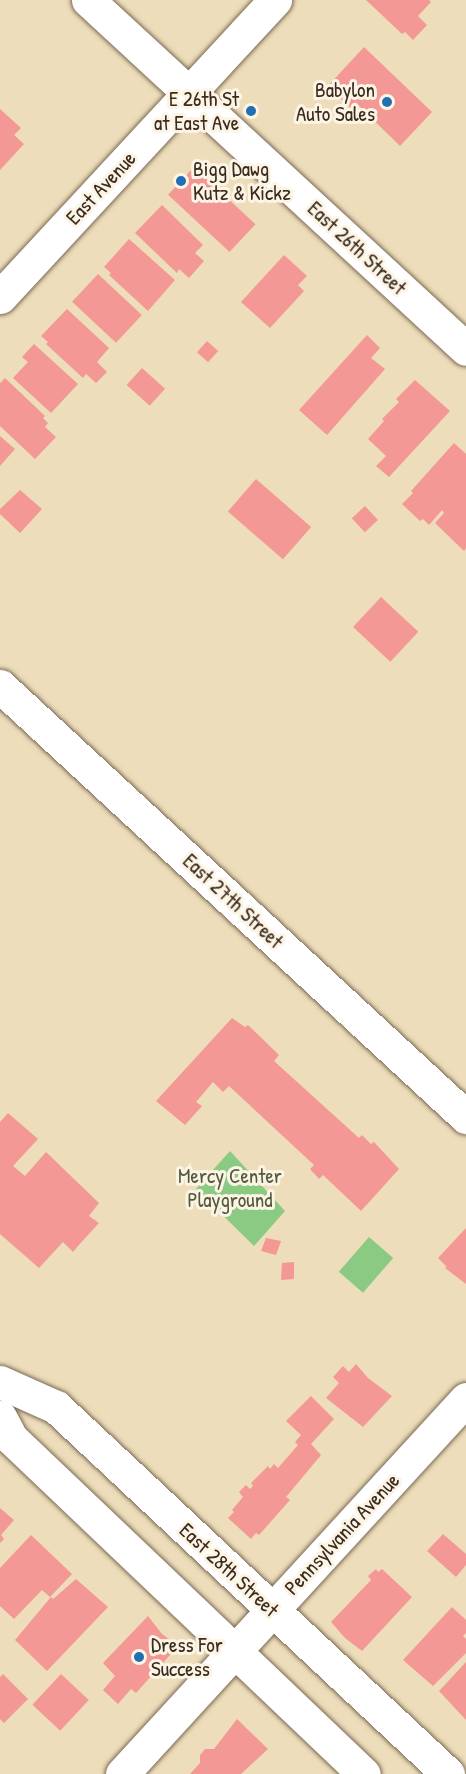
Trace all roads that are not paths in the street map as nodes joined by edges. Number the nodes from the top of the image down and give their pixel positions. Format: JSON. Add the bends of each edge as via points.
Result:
{"nodes":[{"id":1,"x":88,"y":0,"type":"edge"},
{"id":2,"x":275,"y":0,"type":"edge"},
{"id":3,"x":189,"y":93,"type":"junction"},
{"id":4,"x":0,"y":297,"type":"edge"},
{"id":5,"x":466,"y":349,"type":"edge"},
{"id":6,"x":0,"y":686,"type":"edge"},
{"id":7,"x":466,"y":1117,"type":"edge"},
{"id":8,"x":0,"y":1382,"type":"edge"},
{"id":9,"x":466,"y":1399,"type":"edge"},
{"id":10,"x":0,"y":1417,"type":"edge"},
{"id":11,"x":272,"y":1610,"type":"junction"},
{"id":12,"x":234,"y":1651,"type":"junction"},
{"id":13,"x":122,"y":1774,"type":"edge"},
{"id":14,"x":364,"y":1774,"type":"edge"},
{"id":15,"x":448,"y":1774,"type":"edge"}],
"edges":[{"from":1,"to":3,"type":"street","name":"East 26th Street"},
{"from":2,"to":3,"type":"street","name":"East Avenue"},
{"from":3,"to":4,"type":"street","name":"East Avenue"},
{"from":3,"to":5,"type":"street","name":"East 26th Street"},
{"from":6,"to":7,"type":"street","name":"East 27th Street"},
{"from":8,"to":11,"type":"street","name":"East 28th Street","via":[[57,1407]]},
{"from":9,"to":11,"type":"street","name":"Pennsylvania Avenue"},
{"from":10,"to":12,"type":"street","via":[[11,1438]]},
{"from":11,"to":12,"type":"street","name":"Pennsylvania Avenue"},
{"from":11,"to":15,"type":"street","name":"East 28th Street"},
{"from":12,"to":13,"type":"street","name":"Pennsylvania Avenue"},
{"from":12,"to":14,"type":"street"}]}
